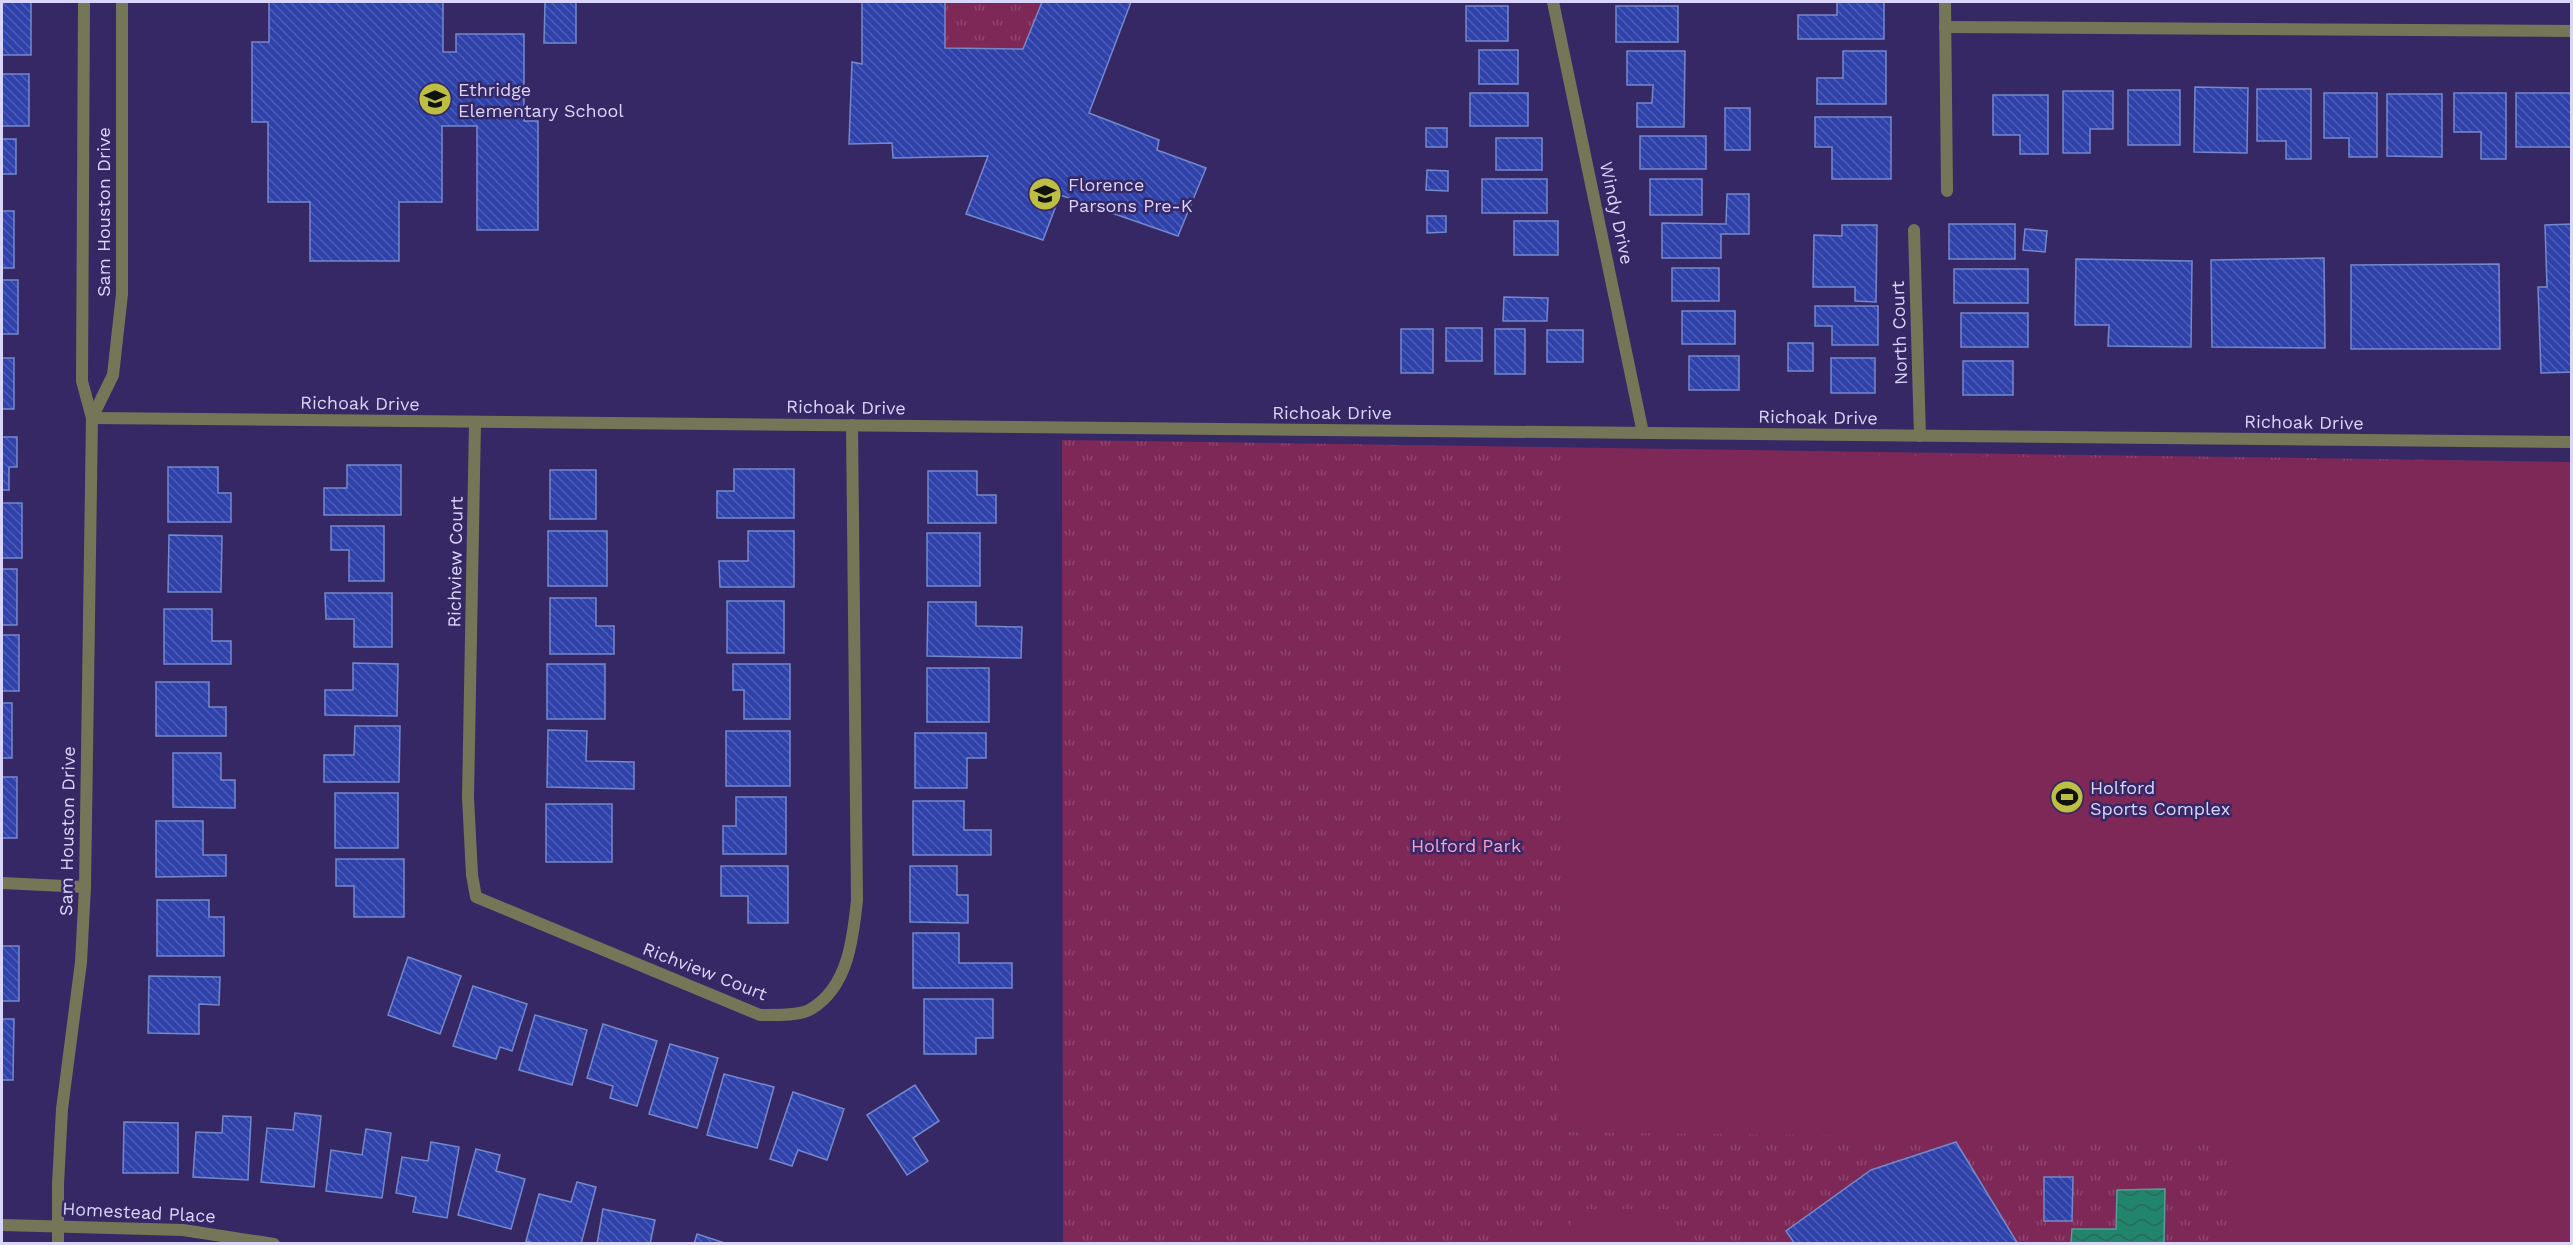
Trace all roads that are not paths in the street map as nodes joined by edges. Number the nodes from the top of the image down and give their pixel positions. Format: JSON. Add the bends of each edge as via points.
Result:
{"nodes":[{"id":1,"x":84,"y":2,"type":"edge"},
{"id":2,"x":122,"y":2,"type":"edge"},
{"id":3,"x":1553,"y":2,"type":"edge"},
{"id":4,"x":1945,"y":2,"type":"edge"},
{"id":5,"x":1944,"y":27,"type":"junction"},
{"id":6,"x":2571,"y":31,"type":"edge"},
{"id":7,"x":1947,"y":191,"type":"dead end"},
{"id":8,"x":1914,"y":230,"type":"dead end"},
{"id":9,"x":92,"y":418,"type":"junction"},
{"id":10,"x":475,"y":422,"type":"junction"},
{"id":11,"x":852,"y":425,"type":"junction"},
{"id":12,"x":1643,"y":433,"type":"junction"},
{"id":13,"x":1920,"y":436,"type":"junction"},
{"id":14,"x":2571,"y":442,"type":"edge"},
{"id":15,"x":2,"y":883,"type":"edge"},
{"id":16,"x":85,"y":887,"type":"junction"},
{"id":17,"x":2,"y":1225,"type":"edge"},
{"id":18,"x":58,"y":1226,"type":"junction"},
{"id":19,"x":58,"y":1244,"type":"edge"},
{"id":20,"x":274,"y":1244,"type":"edge"}],
"edges":[{"from":1,"to":9,"type":"street","name":"Sam Houston Drive","via":[[82,381]]},
{"from":2,"to":9,"type":"street","name":"Sam Houston Drive","via":[[122,294],[113,375]]},
{"from":3,"to":12,"type":"street","name":"Windy Drive"},
{"from":4,"to":5,"type":"street"},
{"from":5,"to":6,"type":"street"},
{"from":5,"to":7,"type":"street"},
{"from":8,"to":13,"type":"street","name":"North Court"},
{"from":9,"to":10,"type":"street","name":"Richoak Drive"},
{"from":9,"to":16,"type":"street","name":"Sam Houston Drive"},
{"from":10,"to":11,"type":"street","name":"Richoak Drive"},
{"from":10,"to":11,"type":"street","name":"Richview Court","via":[[468,797],[476,897],[760,1015],[810,1010],[839,982],[853,935],[857,900]]},
{"from":11,"to":12,"type":"street","name":"Richoak Drive"},
{"from":12,"to":13,"type":"street","name":"Richoak Drive"},
{"from":13,"to":14,"type":"street","name":"Richoak Drive"},
{"from":15,"to":16,"type":"street"},
{"from":16,"to":18,"type":"street","name":"Sam Houston Drive","via":[[81,962],[62,1109]]},
{"from":17,"to":18,"type":"street","name":"Homestead Place"},
{"from":18,"to":19,"type":"street","name":"Sam Houston Drive"},
{"from":18,"to":20,"type":"street","name":"Homestead Place","via":[[183,1230]]}]}
